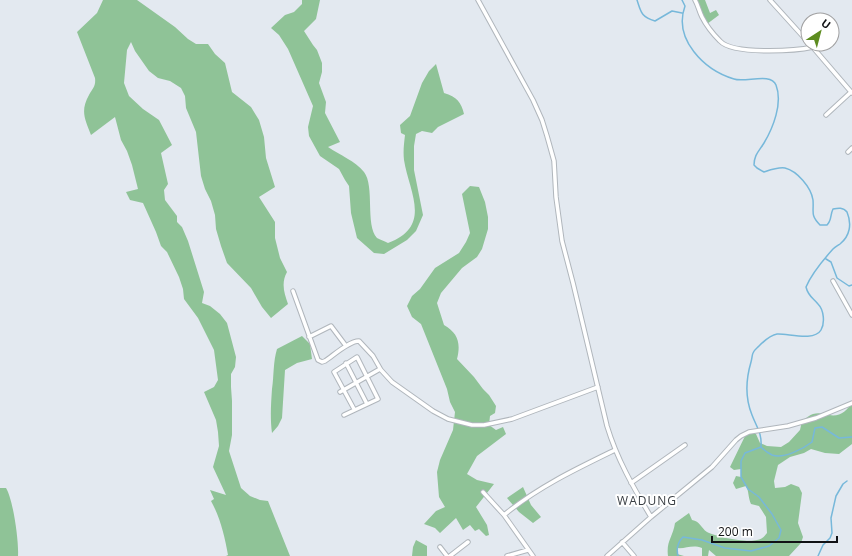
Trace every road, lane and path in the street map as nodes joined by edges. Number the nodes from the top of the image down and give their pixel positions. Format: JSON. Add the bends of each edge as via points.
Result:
{"nodes":[{"id":1,"x":478,"y":0,"type":"edge"},
{"id":2,"x":695,"y":0,"type":"edge"},
{"id":3,"x":770,"y":0,"type":"edge"},
{"id":4,"x":800,"y":33,"type":"edge"},
{"id":5,"x":800,"y":49,"type":"edge"},
{"id":6,"x":816,"y":52,"type":"edge"},
{"id":7,"x":851,"y":93,"type":"edge"},
{"id":8,"x":826,"y":115,"type":"dead end"},
{"id":9,"x":852,"y":148,"type":"edge"},
{"id":10,"x":848,"y":152,"type":"dead end"},
{"id":11,"x":834,"y":281,"type":"dead end"},
{"id":12,"x":293,"y":291,"type":"dead end"},
{"id":13,"x":852,"y":315,"type":"edge"},
{"id":14,"x":309,"y":337,"type":"junction"},
{"id":15,"x":346,"y":346,"type":"junction"},
{"id":16,"x":346,"y":363,"type":"junction"},
{"id":17,"x":380,"y":369,"type":"junction"},
{"id":18,"x":368,"y":376,"type":"junction"},
{"id":19,"x":356,"y":383,"type":"junction"},
{"id":20,"x":598,"y":387,"type":"junction"},
{"id":21,"x":344,"y":389,"type":"junction"},
{"id":22,"x":340,"y":392,"type":"dead end"},
{"id":23,"x":852,"y":403,"type":"edge"},
{"id":24,"x":367,"y":404,"type":"junction"},
{"id":25,"x":354,"y":409,"type":"junction"},
{"id":26,"x":344,"y":415,"type":"dead end"},
{"id":27,"x":685,"y":445,"type":"dead end"},
{"id":28,"x":615,"y":450,"type":"junction"},
{"id":29,"x":631,"y":483,"type":"junction"},
{"id":30,"x":483,"y":492,"type":"dead end"},
{"id":31,"x":504,"y":515,"type":"junction"},
{"id":32,"x":652,"y":517,"type":"junction"},
{"id":33,"x":468,"y":542,"type":"dead end"},
{"id":34,"x":622,"y":542,"type":"junction"},
{"id":35,"x":440,"y":547,"type":"dead end"},
{"id":36,"x":528,"y":550,"type":"junction"},
{"id":37,"x":448,"y":556,"type":"edge"},
{"id":38,"x":507,"y":556,"type":"edge"},
{"id":39,"x":532,"y":556,"type":"edge"},
{"id":40,"x":607,"y":556,"type":"edge"},
{"id":41,"x":634,"y":556,"type":"edge"}],
"edges":[{"from":1,"to":20,"type":"street","via":[[533,100],[547,136],[554,161],[562,241]]},
{"from":2,"to":5,"type":"street","via":[[705,21],[727,46],[758,50]]},
{"from":3,"to":4,"type":"street"},
{"from":6,"to":7,"type":"street"},
{"from":7,"to":8,"type":"street"},
{"from":9,"to":10,"type":"street"},
{"from":11,"to":13,"type":"street"},
{"from":12,"to":14,"type":"street"},
{"from":14,"to":15,"type":"street","via":[[331,326]]},
{"from":14,"to":15,"type":"street","via":[[320,362]]},
{"from":15,"to":17,"type":"street","via":[[359,341],[373,356]]},
{"from":16,"to":18,"type":"street","via":[[357,357]]},
{"from":16,"to":19,"type":"street"},
{"from":16,"to":21,"type":"street","via":[[334,372]]},
{"from":17,"to":18,"type":"street"},
{"from":17,"to":20,"type":"street","via":[[392,382],[433,411],[448,419],[472,425],[512,419]]},
{"from":18,"to":19,"type":"street"},
{"from":18,"to":24,"type":"street","via":[[378,399]]},
{"from":19,"to":21,"type":"street"},
{"from":19,"to":24,"type":"street"},
{"from":20,"to":28,"type":"street"},
{"from":21,"to":22,"type":"street"},
{"from":21,"to":25,"type":"street"},
{"from":23,"to":32,"type":"street","via":[[788,426],[749,432],[736,440],[712,467]]},
{"from":24,"to":25,"type":"street"},
{"from":25,"to":26,"type":"street"},
{"from":27,"to":29,"type":"street"},
{"from":28,"to":29,"type":"street"},
{"from":28,"to":31,"type":"street","via":[[556,479]]},
{"from":29,"to":32,"type":"street"},
{"from":30,"to":31,"type":"street"},
{"from":31,"to":36,"type":"street"},
{"from":32,"to":34,"type":"street"},
{"from":33,"to":37,"type":"street"},
{"from":34,"to":40,"type":"street"},
{"from":34,"to":41,"type":"street"},
{"from":35,"to":37,"type":"street"},
{"from":36,"to":38,"type":"street"},
{"from":36,"to":39,"type":"street"}]}
